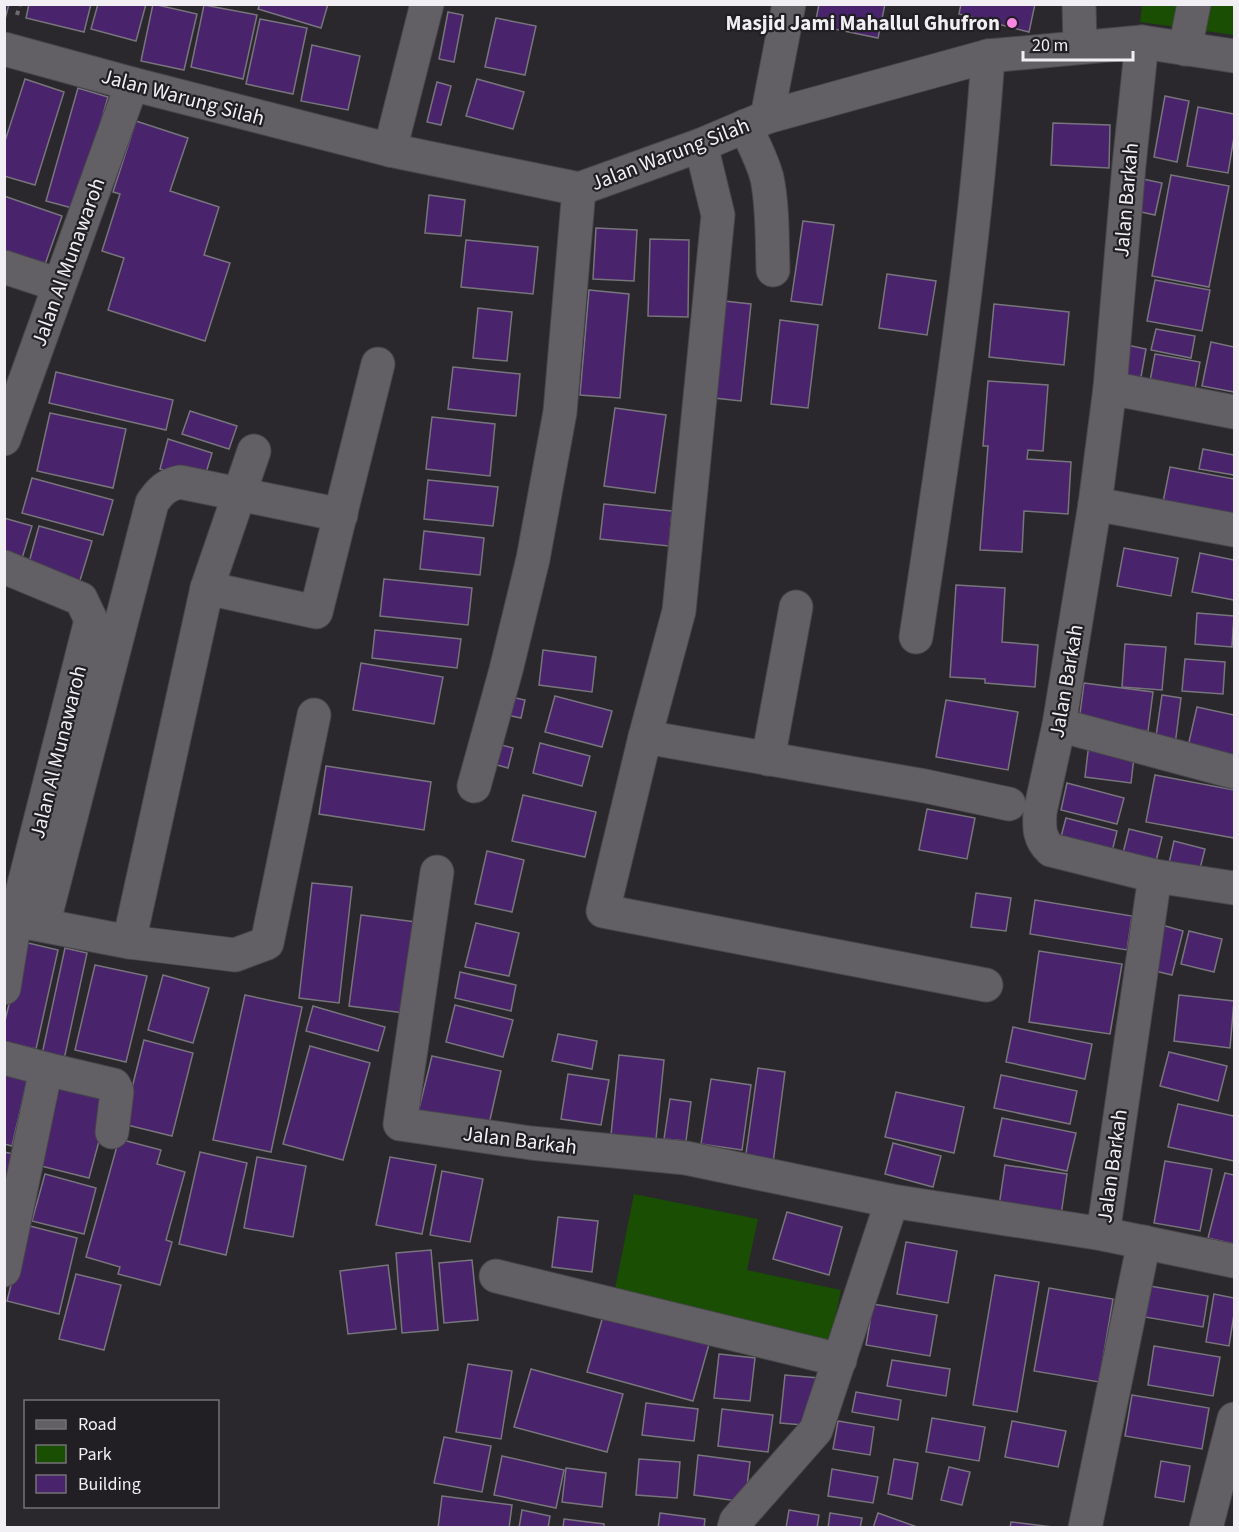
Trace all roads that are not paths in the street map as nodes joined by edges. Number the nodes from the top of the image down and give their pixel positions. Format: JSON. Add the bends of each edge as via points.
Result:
{"nodes":[{"id":1,"x":427,"y":4,"type":"edge"},
{"id":2,"x":789,"y":4,"type":"edge"},
{"id":3,"x":1079,"y":4,"type":"edge"},
{"id":4,"x":1194,"y":4,"type":"edge"},
{"id":5,"x":1142,"y":42,"type":"junction"},
{"id":6,"x":1080,"y":46,"type":"junction"},
{"id":7,"x":4,"y":49,"type":"edge"},
{"id":8,"x":1185,"y":49,"type":"junction"},
{"id":9,"x":988,"y":56,"type":"junction"},
{"id":10,"x":1234,"y":56,"type":"edge"},
{"id":11,"x":132,"y":84,"type":"junction"},
{"id":12,"x":756,"y":122,"type":"junction"},
{"id":13,"x":701,"y":145,"type":"junction"},
{"id":14,"x":390,"y":150,"type":"junction"},
{"id":15,"x":579,"y":189,"type":"junction"},
{"id":16,"x":4,"y":267,"type":"edge"},
{"id":17,"x":773,"y":270,"type":"dead end"},
{"id":18,"x":59,"y":285,"type":"junction"},
{"id":19,"x":378,"y":364,"type":"dead end"},
{"id":20,"x":1110,"y":388,"type":"junction"},
{"id":21,"x":1234,"y":412,"type":"edge"},
{"id":22,"x":4,"y":439,"type":"edge"},
{"id":23,"x":254,"y":451,"type":"dead end"},
{"id":24,"x":241,"y":495,"type":"junction"},
{"id":25,"x":1095,"y":504,"type":"junction"},
{"id":26,"x":341,"y":515,"type":"junction"},
{"id":27,"x":1234,"y":530,"type":"edge"},
{"id":28,"x":4,"y":567,"type":"edge"},
{"id":29,"x":207,"y":588,"type":"junction"},
{"id":30,"x":796,"y":607,"type":"dead end"},
{"id":31,"x":916,"y":637,"type":"dead end"},
{"id":32,"x":314,"y":715,"type":"dead end"},
{"id":33,"x":1059,"y":725,"type":"junction"},
{"id":34,"x":645,"y":737,"type":"junction"},
{"id":35,"x":768,"y":759,"type":"junction"},
{"id":36,"x":1234,"y":772,"type":"edge"},
{"id":37,"x":474,"y":786,"type":"dead end"},
{"id":38,"x":1010,"y":804,"type":"dead end"},
{"id":39,"x":437,"y":872,"type":"dead end"},
{"id":40,"x":1155,"y":876,"type":"junction"},
{"id":41,"x":1234,"y":888,"type":"edge"},
{"id":42,"x":29,"y":922,"type":"junction"},
{"id":43,"x":129,"y":942,"type":"junction"},
{"id":44,"x":986,"y":985,"type":"dead end"},
{"id":45,"x":4,"y":988,"type":"edge"},
{"id":46,"x":4,"y":1058,"type":"edge"},
{"id":47,"x":46,"y":1070,"type":"junction"},
{"id":48,"x":112,"y":1132,"type":"dead end"},
{"id":49,"x":892,"y":1201,"type":"junction"},
{"id":50,"x":1103,"y":1234,"type":"junction"},
{"id":51,"x":1144,"y":1242,"type":"junction"},
{"id":52,"x":1234,"y":1261,"type":"edge"},
{"id":53,"x":4,"y":1270,"type":"edge"},
{"id":54,"x":496,"y":1276,"type":"dead end"},
{"id":55,"x":840,"y":1360,"type":"junction"},
{"id":56,"x":1234,"y":1419,"type":"edge"},
{"id":57,"x":734,"y":1527,"type":"edge"},
{"id":58,"x":1085,"y":1527,"type":"edge"},
{"id":59,"x":1206,"y":1527,"type":"edge"}],
"edges":[{"from":1,"to":14,"type":"street"},
{"from":2,"to":12,"type":"street"},
{"from":3,"to":6,"type":"street"},
{"from":4,"to":8,"type":"street"},
{"from":5,"to":6,"type":"street","name":"Jalan Warung Silah"},
{"from":5,"to":8,"type":"street","name":"Jalan Warung Silah"},
{"from":5,"to":20,"type":"street","name":"Jalan Barkah"},
{"from":6,"to":9,"type":"street","name":"Jalan Warung Silah"},
{"from":7,"to":11,"type":"street","name":"Jalan Warung Silah"},
{"from":8,"to":10,"type":"street","name":"Jalan Warung Silah"},
{"from":9,"to":12,"type":"street","name":"Jalan Warung Silah"},
{"from":9,"to":31,"type":"street","via":[[957,356]]},
{"from":11,"to":14,"type":"street","name":"Jalan Warung Silah"},
{"from":11,"to":18,"type":"street","name":"Jalan Al Munawaroh"},
{"from":12,"to":13,"type":"street","name":"Jalan Warung Silah"},
{"from":12,"to":17,"type":"street","via":[[759,156],[767,178]]},
{"from":13,"to":15,"type":"street","name":"Jalan Warung Silah"},
{"from":13,"to":34,"type":"street","via":[[718,215],[717,227],[679,611]]},
{"from":14,"to":15,"type":"street","name":"Jalan Warung Silah"},
{"from":15,"to":37,"type":"street","via":[[560,412],[533,559]]},
{"from":16,"to":18,"type":"street"},
{"from":18,"to":22,"type":"street","name":"Jalan Al Munawaroh"},
{"from":19,"to":26,"type":"street"},
{"from":20,"to":21,"type":"street"},
{"from":20,"to":25,"type":"street","name":"Jalan Barkah"},
{"from":23,"to":24,"type":"street"},
{"from":24,"to":26,"type":"street"},
{"from":24,"to":29,"type":"street"},
{"from":24,"to":42,"type":"street","via":[[180,482],[161,490],[152,503]]},
{"from":25,"to":27,"type":"street"},
{"from":25,"to":33,"type":"street","name":"Jalan Barkah"},
{"from":26,"to":29,"type":"street","via":[[316,612]]},
{"from":28,"to":42,"type":"street","name":"Jalan Al Munawaroh","via":[[81,599],[92,620]]},
{"from":29,"to":43,"type":"street"},
{"from":30,"to":35,"type":"street"},
{"from":32,"to":43,"type":"street","via":[[267,943],[236,955]]},
{"from":33,"to":36,"type":"street"},
{"from":33,"to":40,"type":"street","name":"Jalan Barkah","via":[[1040,812],[1042,842],[1064,854]]},
{"from":34,"to":35,"type":"street"},
{"from":34,"to":44,"type":"street","via":[[603,911]]},
{"from":35,"to":38,"type":"street"},
{"from":39,"to":49,"type":"street","name":"Jalan Barkah","via":[[400,1124],[531,1143],[686,1158]]},
{"from":40,"to":41,"type":"street"},
{"from":40,"to":50,"type":"street","name":"Jalan Barkah"},
{"from":42,"to":43,"type":"street"},
{"from":42,"to":45,"type":"street","name":"Jalan Al Munawaroh"},
{"from":46,"to":47,"type":"street"},
{"from":47,"to":48,"type":"street","via":[[114,1085],[117,1091]]},
{"from":47,"to":53,"type":"street"},
{"from":49,"to":50,"type":"street","name":"Jalan Barkah"},
{"from":49,"to":55,"type":"street"},
{"from":50,"to":51,"type":"street","name":"Jalan Barkah"},
{"from":51,"to":52,"type":"street","name":"Jalan Barkah"},
{"from":51,"to":58,"type":"street"},
{"from":54,"to":55,"type":"street"},
{"from":55,"to":57,"type":"street","via":[[816,1430]]},
{"from":56,"to":59,"type":"street"}]}
